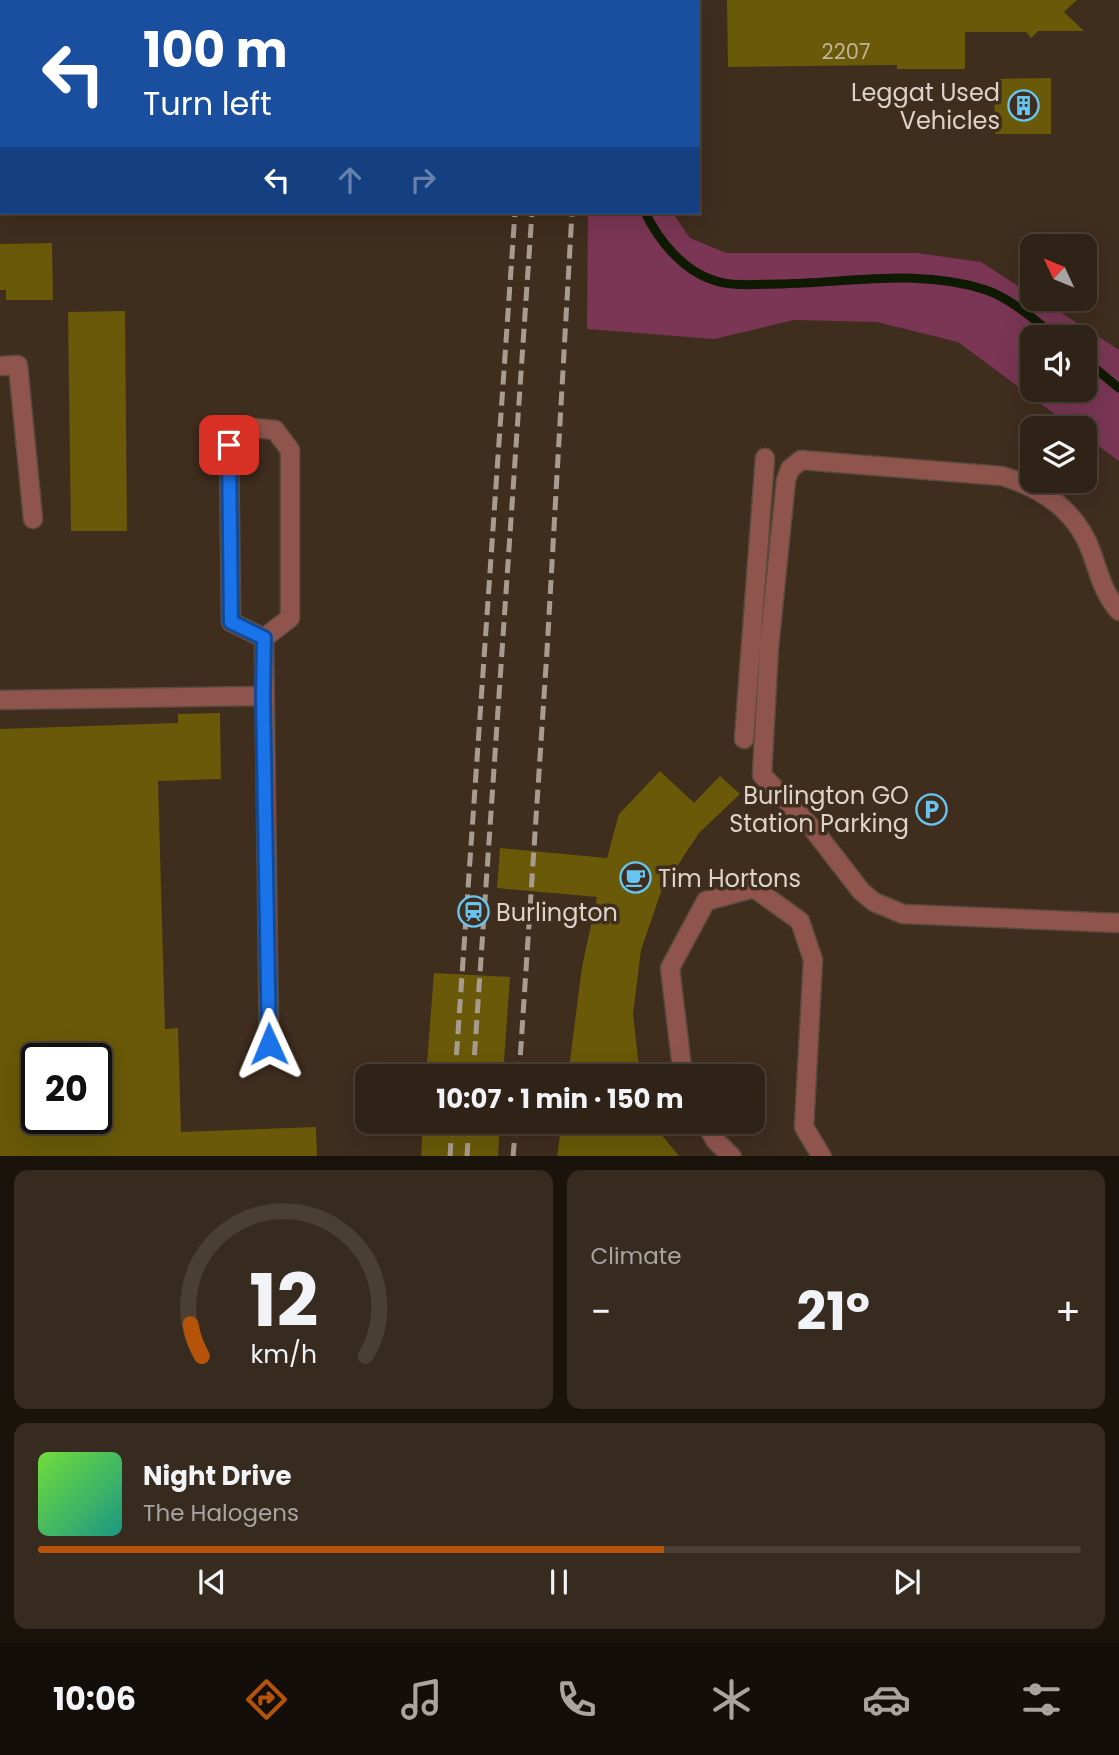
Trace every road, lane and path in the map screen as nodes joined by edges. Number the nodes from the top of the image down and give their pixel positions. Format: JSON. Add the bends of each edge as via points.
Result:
{"nodes":[{"id":1,"x":0,"y":366,"type":"edge"},
{"id":2,"x":765,"y":458,"type":"dead end"},
{"id":3,"x":33,"y":519,"type":"dead end"},
{"id":4,"x":1119,"y":611,"type":"edge"},
{"id":5,"x":264,"y":638,"type":"junction"},
{"id":6,"x":263,"y":696,"type":"junction"},
{"id":7,"x":0,"y":700,"type":"edge"},
{"id":8,"x":744,"y":739,"type":"dead end"},
{"id":9,"x":1119,"y":923,"type":"edge"},
{"id":10,"x":269,"y":1044,"type":"dead end"},
{"id":11,"x":682,"y":1064,"type":"edge"},
{"id":12,"x":712,"y":1134,"type":"edge"},
{"id":13,"x":731,"y":1156,"type":"edge"},
{"id":14,"x":821,"y":1156,"type":"edge"}],
"edges":[{"from":1,"to":3,"type":"lane","via":[[18,365]]},
{"from":2,"to":8,"type":"lane"},
{"from":4,"to":9,"type":"lane","via":[[1107,595],[1074,521],[1054,501],[1022,482],[1002,476],[801,460],[790,469],[772,610],[762,775],[873,902],[903,914]]},
{"from":5,"to":5,"type":"lane","via":[[290,618],[290,450],[275,430],[254,428],[229,445],[231,622]]},
{"from":5,"to":6,"type":"lane"},
{"from":6,"to":7,"type":"lane"},
{"from":6,"to":10,"type":"lane"},
{"from":11,"to":14,"type":"lane","via":[[670,968],[706,901],[754,888],[800,921],[813,960],[804,1127]]},
{"from":12,"to":13,"type":"lane"}]}
